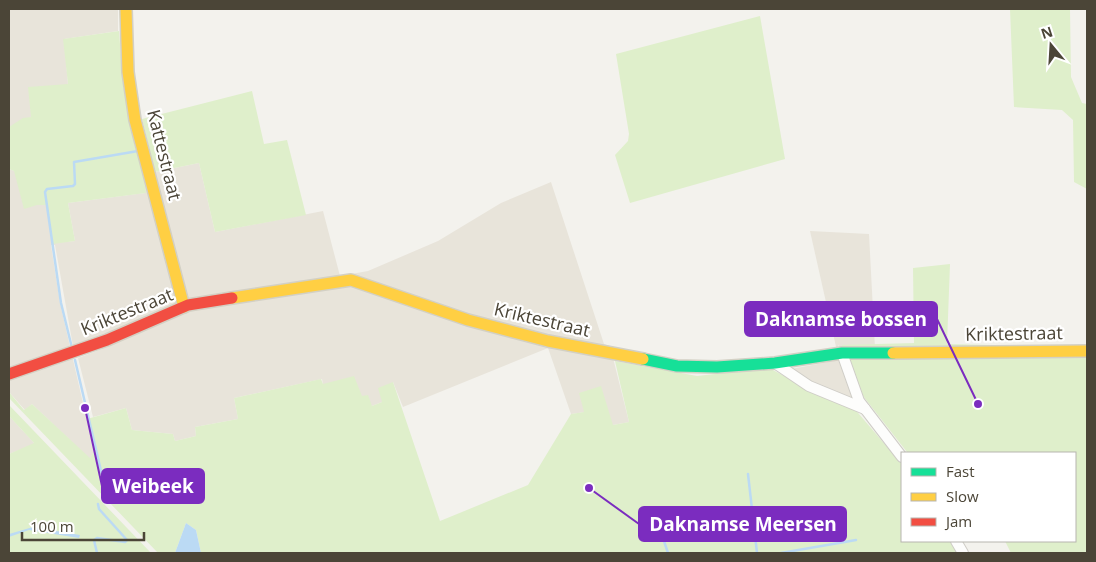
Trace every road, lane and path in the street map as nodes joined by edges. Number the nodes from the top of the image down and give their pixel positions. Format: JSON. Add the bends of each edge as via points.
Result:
{"nodes":[{"id":1,"x":126,"y":9,"type":"edge"},
{"id":2,"x":184,"y":308,"type":"junction"},
{"id":3,"x":1087,"y":351,"type":"edge"},
{"id":4,"x":842,"y":353,"type":"junction"},
{"id":5,"x":775,"y":364,"type":"junction"},
{"id":6,"x":9,"y":374,"type":"edge"},
{"id":7,"x":866,"y":409,"type":"junction"},
{"id":8,"x":901,"y":456,"type":"edge"},
{"id":9,"x":957,"y":542,"type":"edge"},
{"id":10,"x":963,"y":553,"type":"edge"}],
"edges":[{"from":1,"to":2,"type":"street","name":"Kattestraat","via":[[128,72],[135,120]]},
{"from":2,"to":5,"type":"street","name":"Kriktestraat","via":[[351,280],[468,320],[613,354],[677,366],[716,368]]},
{"from":2,"to":6,"type":"street","name":"Kriktestraat","via":[[108,340]]},
{"from":3,"to":4,"type":"street","name":"Kriktestraat"},
{"from":4,"to":5,"type":"street","name":"Kriktestraat"},
{"from":4,"to":7,"type":"street"},
{"from":5,"to":7,"type":"street","via":[[809,386]]},
{"from":7,"to":8,"type":"street"},
{"from":9,"to":10,"type":"street"}]}
